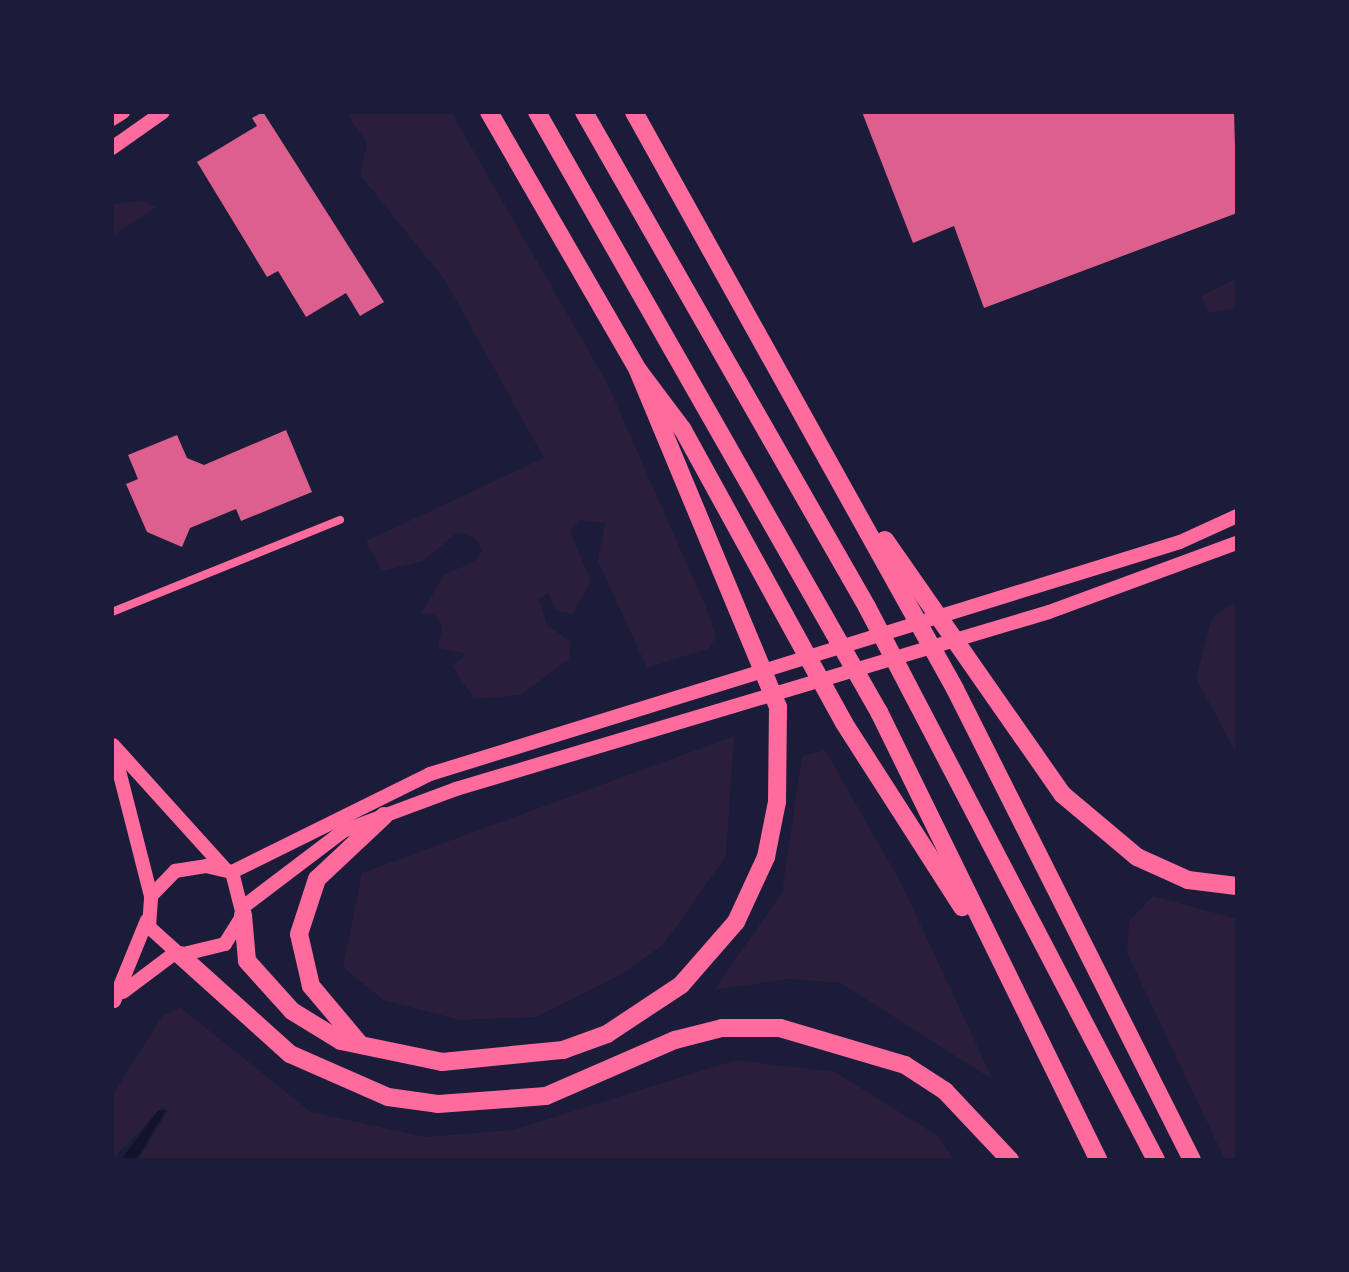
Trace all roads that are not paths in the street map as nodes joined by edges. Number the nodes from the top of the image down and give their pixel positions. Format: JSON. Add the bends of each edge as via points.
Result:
{"nodes":[{"id":1,"x":123,"y":112,"type":"edge"},
{"id":2,"x":163,"y":112,"type":"edge"},
{"id":3,"x":489,"y":112,"type":"edge"},
{"id":4,"x":537,"y":112,"type":"edge"},
{"id":5,"x":584,"y":112,"type":"edge"},
{"id":6,"x":634,"y":112,"type":"edge"},
{"id":7,"x":112,"y":119,"type":"edge"},
{"id":8,"x":112,"y":148,"type":"edge"},
{"id":9,"x":638,"y":370,"type":"junction"},
{"id":10,"x":1237,"y":516,"type":"edge"},
{"id":11,"x":340,"y":520,"type":"dead end"},
{"id":12,"x":1237,"y":543,"type":"edge"},
{"id":13,"x":913,"y":592,"type":"junction"},
{"id":14,"x":112,"y":612,"type":"edge"},
{"id":15,"x":112,"y":744,"type":"edge"},
{"id":16,"x":384,"y":816,"type":"junction"},
{"id":17,"x":228,"y":870,"type":"junction"},
{"id":18,"x":1237,"y":886,"type":"edge"},
{"id":19,"x":151,"y":896,"type":"junction"},
{"id":20,"x":243,"y":911,"type":"junction"},
{"id":21,"x":148,"y":917,"type":"junction"},
{"id":22,"x":177,"y":954,"type":"junction"},
{"id":23,"x":1009,"y":980,"type":"junction"},
{"id":24,"x":368,"y":1049,"type":"junction"},
{"id":25,"x":1010,"y":1160,"type":"edge"},
{"id":26,"x":1098,"y":1160,"type":"edge"},
{"id":27,"x":1156,"y":1160,"type":"edge"},
{"id":28,"x":1192,"y":1160,"type":"edge"}],
"edges":[{"from":1,"to":7,"type":"main road"},
{"from":2,"to":8,"type":"main road"},
{"from":3,"to":9,"type":"highway"},
{"from":4,"to":23,"type":"highway","via":[[879,712]]},
{"from":5,"to":27,"type":"highway","via":[[918,700]]},
{"from":6,"to":13,"type":"highway","via":[[842,479]]},
{"from":9,"to":23,"type":"highway","via":[[683,430],[844,723]]},
{"from":9,"to":24,"type":"highway","via":[[756,641],[783,742],[769,843],[754,889],[710,956],[648,1010],[563,1050],[498,1061],[442,1062]]},
{"from":10,"to":17,"type":"main road","via":[[1180,542],[430,774]]},
{"from":11,"to":14,"type":"street"},
{"from":12,"to":16,"type":"main road","via":[[1049,612]]},
{"from":13,"to":18,"type":"highway","via":[[1062,794],[1116,845],[1188,880]]},
{"from":13,"to":28,"type":"highway","via":[[955,689]]},
{"from":15,"to":17,"type":"main road"},
{"from":15,"to":19,"type":"main road"},
{"from":16,"to":20,"type":"main road","via":[[302,857]]},
{"from":16,"to":24,"type":"highway","via":[[317,879],[299,934],[311,986]]},
{"from":17,"to":19,"type":"main road","via":[[175,871]]},
{"from":17,"to":20,"type":"main road"},
{"from":19,"to":21,"type":"main road"},
{"from":20,"to":22,"type":"main road","via":[[225,944]]},
{"from":20,"to":24,"type":"highway","via":[[247,961],[262,984],[317,1030]]},
{"from":21,"to":22,"type":"main road","via":[[159,943]]},
{"from":21,"to":22,"type":"main road","via":[[114,1001]]},
{"from":22,"to":25,"type":"highway","via":[[290,1054],[388,1097],[438,1104],[546,1096],[675,1040],[722,1028],[780,1028],[905,1065],[945,1091]]},
{"from":23,"to":26,"type":"highway"}]}
